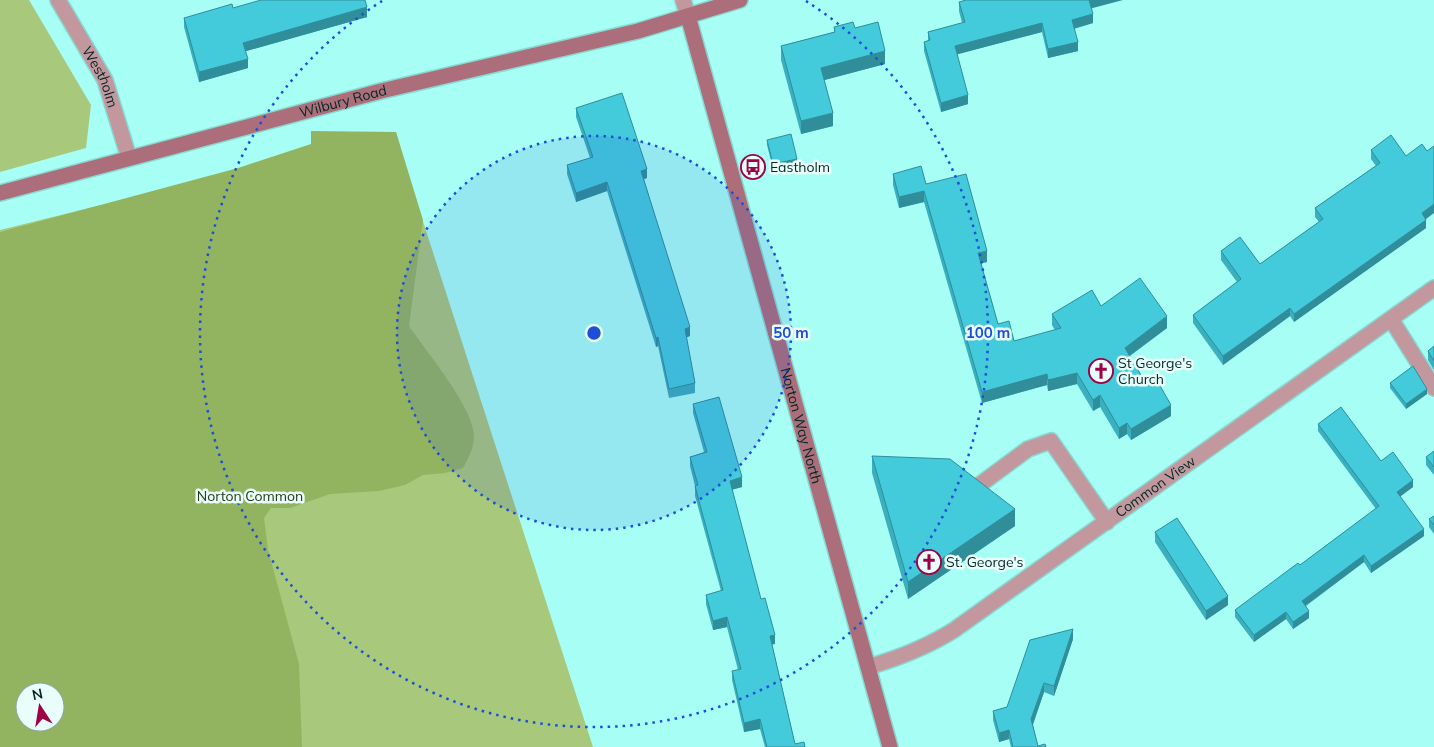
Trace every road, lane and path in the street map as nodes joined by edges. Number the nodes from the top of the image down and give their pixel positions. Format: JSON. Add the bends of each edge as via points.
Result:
{"nodes":[{"id":1,"x":58,"y":0,"type":"edge"},
{"id":2,"x":683,"y":0,"type":"edge"},
{"id":3,"x":740,"y":0,"type":"edge"},
{"id":4,"x":688,"y":16,"type":"junction"},
{"id":5,"x":129,"y":158,"type":"junction"},
{"id":6,"x":0,"y":193,"type":"edge"},
{"id":7,"x":1434,"y":288,"type":"edge"},
{"id":8,"x":1391,"y":319,"type":"junction"},
{"id":9,"x":1434,"y":388,"type":"edge"},
{"id":10,"x":978,"y":486,"type":"edge"},
{"id":11,"x":1107,"y":522,"type":"junction"},
{"id":12,"x":868,"y":667,"type":"junction"},
{"id":13,"x":890,"y":747,"type":"edge"}],
"edges":[{"from":1,"to":5,"type":"street","name":"Westholm","via":[[105,80]]},
{"from":2,"to":4,"type":"street"},
{"from":3,"to":4,"type":"street","name":"Wilbury Road"},
{"from":4,"to":5,"type":"street","name":"Wilbury Road","via":[[638,31],[381,90]]},
{"from":4,"to":12,"type":"street","name":"Norton Way North"},
{"from":5,"to":6,"type":"street","name":"Wilbury Road"},
{"from":7,"to":8,"type":"street","name":"Common View"},
{"from":8,"to":9,"type":"street"},
{"from":8,"to":11,"type":"street","name":"Common View"},
{"from":10,"to":11,"type":"street","via":[[1028,449],[1050,441]]},
{"from":11,"to":12,"type":"street","name":"Common View","via":[[954,630],[895,659]]},
{"from":12,"to":13,"type":"street","name":"Norton Way North"}]}
